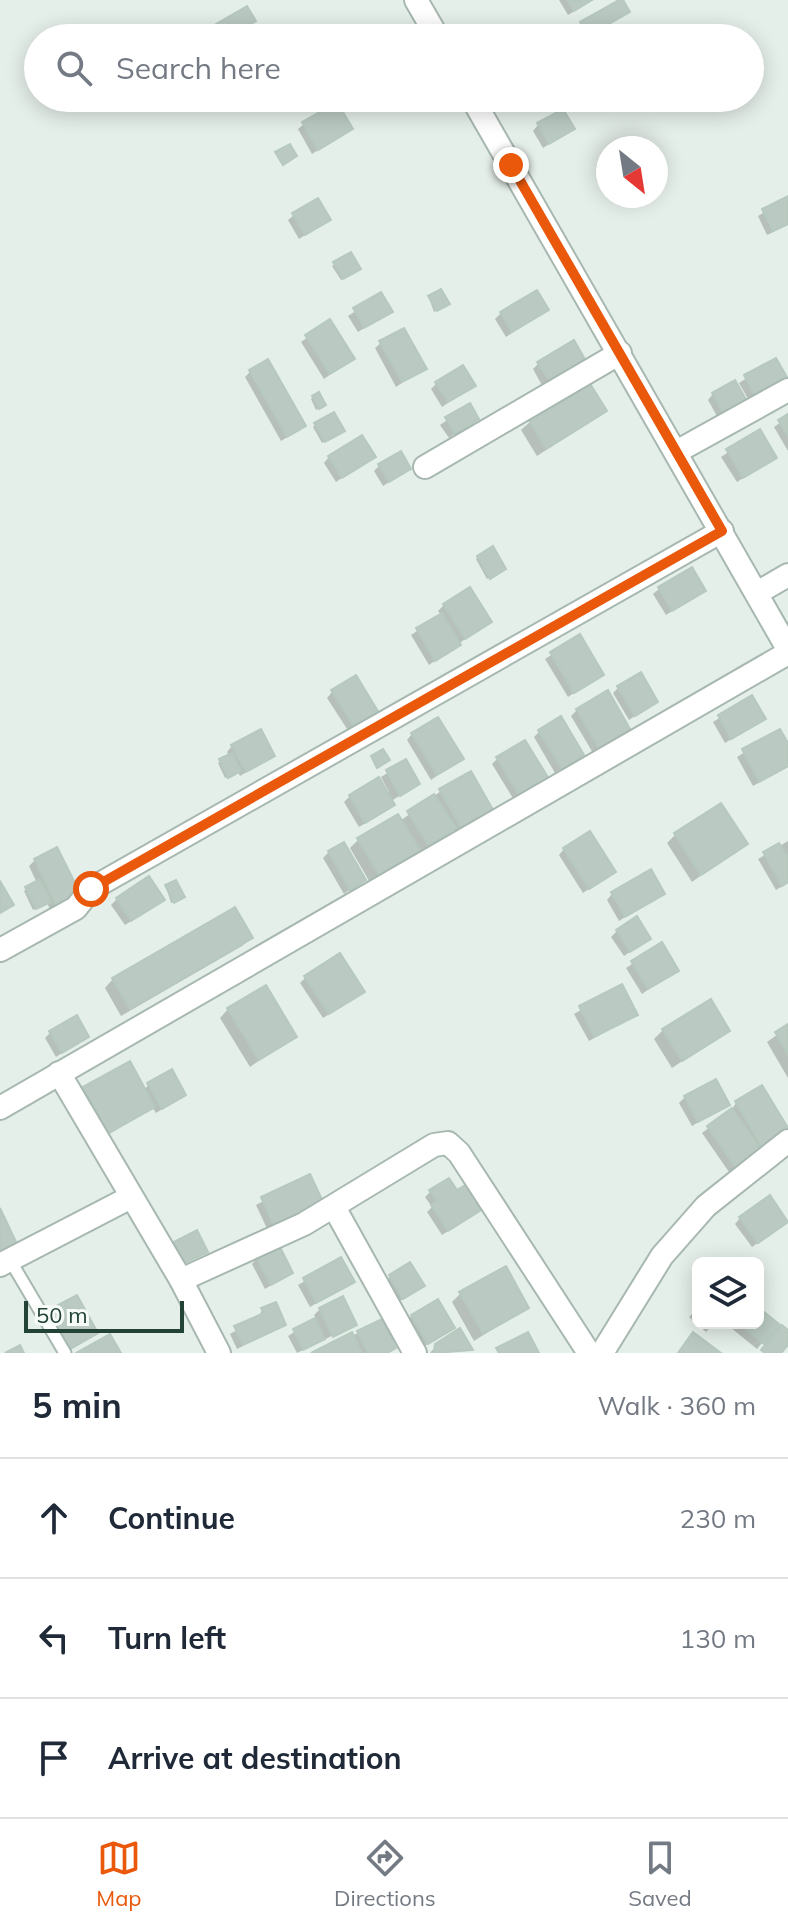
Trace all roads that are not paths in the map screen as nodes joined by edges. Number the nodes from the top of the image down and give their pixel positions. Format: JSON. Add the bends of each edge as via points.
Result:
{"nodes":[{"id":1,"x":416,"y":0,"type":"edge"},
{"id":2,"x":430,"y":24,"type":"edge"},
{"id":3,"x":480,"y":112,"type":"edge"},
{"id":4,"x":620,"y":353,"type":"junction"},
{"id":5,"x":788,"y":390,"type":"edge"},
{"id":6,"x":678,"y":451,"type":"junction"},
{"id":7,"x":425,"y":467,"type":"dead end"},
{"id":8,"x":722,"y":531,"type":"junction"},
{"id":9,"x":788,"y":575,"type":"edge"},
{"id":10,"x":757,"y":593,"type":"junction"},
{"id":11,"x":788,"y":651,"type":"edge"},
{"id":12,"x":0,"y":950,"type":"edge"},
{"id":13,"x":59,"y":1073,"type":"junction"},
{"id":14,"x":0,"y":1108,"type":"edge"},
{"id":15,"x":788,"y":1141,"type":"edge"},
{"id":16,"x":131,"y":1197,"type":"junction"},
{"id":17,"x":334,"y":1207,"type":"junction"},
{"id":18,"x":5,"y":1262,"type":"edge"},
{"id":19,"x":181,"y":1280,"type":"junction"},
{"id":20,"x":65,"y":1353,"type":"edge"},
{"id":21,"x":219,"y":1353,"type":"edge"},
{"id":22,"x":415,"y":1353,"type":"edge"},
{"id":23,"x":589,"y":1353,"type":"edge"},
{"id":24,"x":602,"y":1353,"type":"edge"}],
"edges":[{"from":1,"to":2,"type":"street"},
{"from":3,"to":4,"type":"street"},
{"from":4,"to":6,"type":"street"},
{"from":4,"to":7,"type":"street"},
{"from":5,"to":6,"type":"street"},
{"from":6,"to":8,"type":"street"},
{"from":8,"to":10,"type":"street"},
{"from":8,"to":12,"type":"street","via":[[91,889],[76,908]]},
{"from":9,"to":10,"type":"street"},
{"from":10,"to":11,"type":"street"},
{"from":11,"to":13,"type":"street"},
{"from":13,"to":14,"type":"street"},
{"from":13,"to":16,"type":"street"},
{"from":15,"to":24,"type":"street","via":[[698,1216],[662,1256]]},
{"from":16,"to":18,"type":"street"},
{"from":16,"to":19,"type":"street"},
{"from":17,"to":19,"type":"street"},
{"from":17,"to":22,"type":"street"},
{"from":17,"to":23,"type":"street","via":[[434,1145],[448,1143]]},
{"from":18,"to":20,"type":"lane"},
{"from":19,"to":21,"type":"street"}]}
